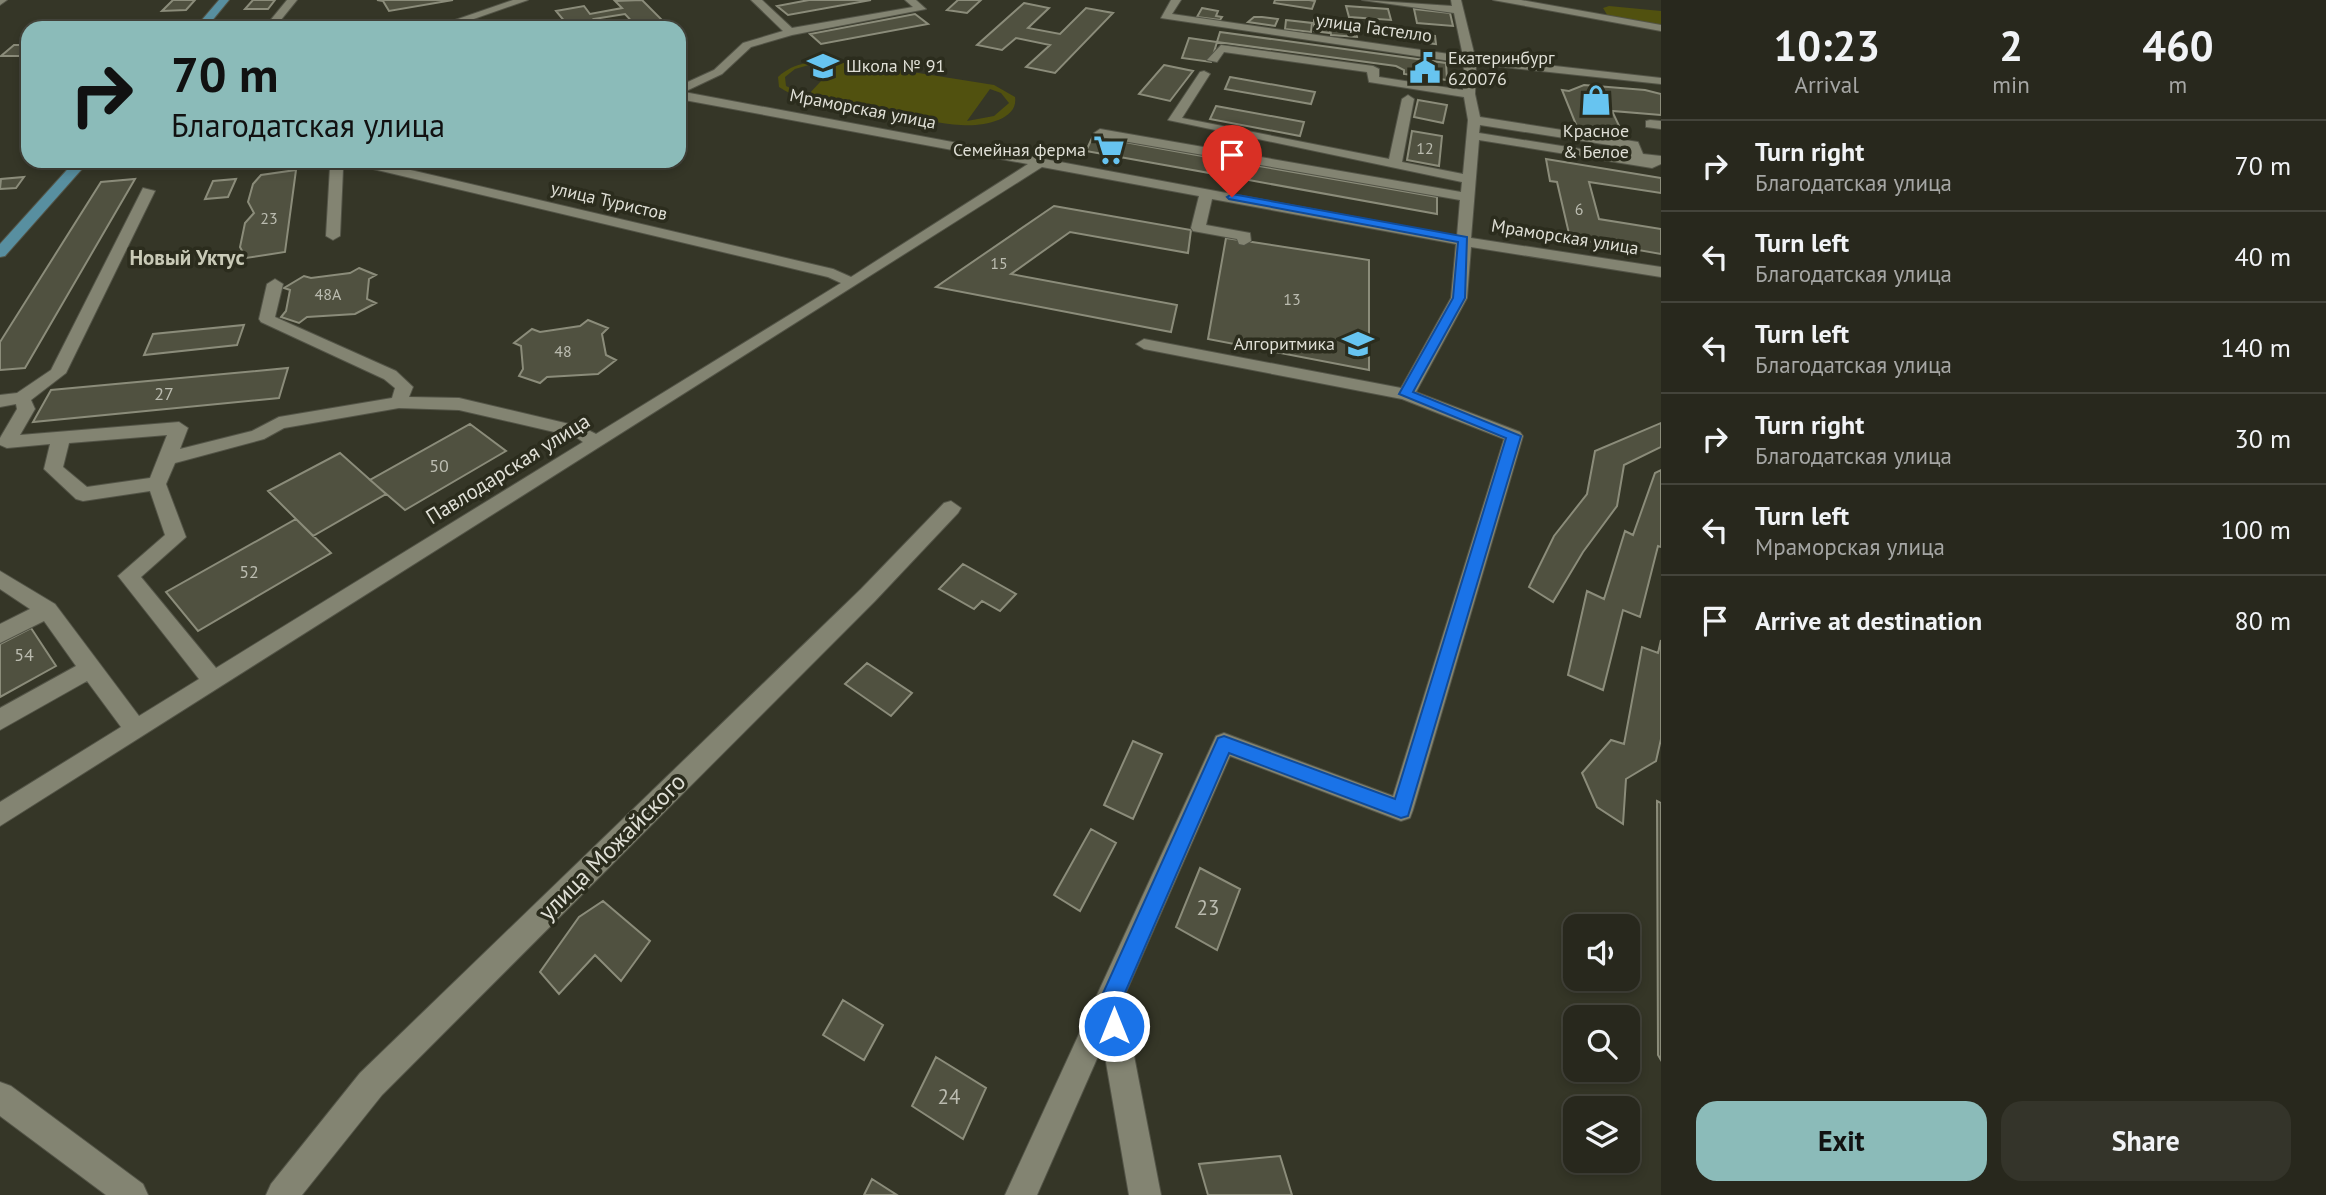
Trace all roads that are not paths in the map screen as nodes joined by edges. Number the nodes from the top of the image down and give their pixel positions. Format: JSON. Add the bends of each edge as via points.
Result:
{"nodes":[{"id":1,"x":224,"y":0,"type":"edge"},
{"id":2,"x":292,"y":0,"type":"edge"},
{"id":3,"x":523,"y":0,"type":"edge"},
{"id":4,"x":780,"y":0,"type":"edge"},
{"id":5,"x":910,"y":0,"type":"edge"},
{"id":6,"x":1176,"y":0,"type":"edge"},
{"id":7,"x":1367,"y":0,"type":"edge"},
{"id":8,"x":1505,"y":0,"type":"edge"},
{"id":9,"x":758,"y":2,"type":"edge"},
{"id":10,"x":1457,"y":5,"type":"edge"},
{"id":11,"x":206,"y":21,"type":"edge"},
{"id":12,"x":275,"y":21,"type":"edge"},
{"id":13,"x":458,"y":21,"type":"edge"},
{"id":14,"x":1661,"y":28,"type":"edge"},
{"id":15,"x":790,"y":32,"type":"junction"},
{"id":16,"x":1213,"y":60,"type":"dead end"},
{"id":17,"x":1471,"y":60,"type":"junction"},
{"id":18,"x":1204,"y":75,"type":"dead end"},
{"id":19,"x":1661,"y":81,"type":"edge"},
{"id":20,"x":686,"y":88,"type":"edge"},
{"id":21,"x":686,"y":93,"type":"edge"},
{"id":22,"x":1469,"y":94,"type":"junction"},
{"id":23,"x":1408,"y":99,"type":"dead end"},
{"id":24,"x":1474,"y":121,"type":"junction"},
{"id":25,"x":1100,"y":133,"type":"dead end"},
{"id":26,"x":1471,"y":135,"type":"junction"},
{"id":27,"x":1661,"y":160,"type":"edge"},
{"id":28,"x":1040,"y":162,"type":"junction"},
{"id":29,"x":1395,"y":163,"type":"junction"},
{"id":30,"x":1661,"y":166,"type":"edge"},
{"id":31,"x":76,"y":168,"type":"edge"},
{"id":32,"x":337,"y":168,"type":"edge"},
{"id":33,"x":385,"y":168,"type":"edge"},
{"id":34,"x":1468,"y":179,"type":"junction"},
{"id":35,"x":148,"y":191,"type":"dead end"},
{"id":36,"x":1466,"y":197,"type":"junction"},
{"id":37,"x":1205,"y":198,"type":"junction"},
{"id":38,"x":333,"y":236,"type":"dead end"},
{"id":39,"x":1244,"y":241,"type":"dead end"},
{"id":40,"x":1463,"y":245,"type":"junction"},
{"id":41,"x":0,"y":253,"type":"edge"},
{"id":42,"x":1661,"y":272,"type":"edge"},
{"id":43,"x":852,"y":283,"type":"junction"},
{"id":44,"x":275,"y":284,"type":"dead end"},
{"id":45,"x":1144,"y":344,"type":"dead end"},
{"id":46,"x":1406,"y":394,"type":"junction"},
{"id":47,"x":23,"y":398,"type":"junction"},
{"id":48,"x":0,"y":401,"type":"edge"},
{"id":49,"x":399,"y":402,"type":"junction"},
{"id":50,"x":61,"y":438,"type":"junction"},
{"id":51,"x":594,"y":442,"type":"junction"},
{"id":52,"x":166,"y":459,"type":"junction"},
{"id":53,"x":157,"y":484,"type":"junction"},
{"id":54,"x":950,"y":508,"type":"dead end"},
{"id":55,"x":0,"y":579,"type":"edge"},
{"id":56,"x":47,"y":610,"type":"junction"},
{"id":57,"x":0,"y":634,"type":"edge"},
{"id":58,"x":89,"y":669,"type":"junction"},
{"id":59,"x":213,"y":680,"type":"junction"},
{"id":60,"x":0,"y":720,"type":"edge"},
{"id":61,"x":136,"y":730,"type":"junction"},
{"id":62,"x":0,"y":815,"type":"edge"},
{"id":63,"x":1110,"y":1002,"type":"junction"},
{"id":64,"x":0,"y":1097,"type":"edge"},
{"id":65,"x":132,"y":1195,"type":"edge"},
{"id":66,"x":282,"y":1195,"type":"edge"},
{"id":67,"x":1021,"y":1195,"type":"edge"},
{"id":68,"x":1145,"y":1195,"type":"edge"}],
"edges":[{"from":1,"to":11,"type":"main road"},
{"from":2,"to":12,"type":"street"},
{"from":3,"to":13,"type":"street"},
{"from":4,"to":9,"type":"street"},
{"from":5,"to":15,"type":"street","via":[[922,9]]},
{"from":6,"to":17,"type":"street","name":"улица Гастелло","via":[[1165,16]]},
{"from":7,"to":10,"type":"street"},
{"from":8,"to":14,"type":"street","via":[[1611,23]]},
{"from":9,"to":15,"type":"street"},
{"from":10,"to":17,"type":"street"},
{"from":15,"to":20,"type":"street","via":[[747,45],[718,72]]},
{"from":16,"to":22,"type":"street","via":[[1221,48],[1373,69],[1373,80]]},
{"from":17,"to":19,"type":"street","name":"улица Гастелло"},
{"from":17,"to":22,"type":"street"},
{"from":18,"to":29,"type":"street","via":[[1174,120]]},
{"from":21,"to":28,"type":"street","name":"Мраморская улица"},
{"from":22,"to":24,"type":"street"},
{"from":23,"to":29,"type":"street"},
{"from":24,"to":26,"type":"street"},
{"from":24,"to":27,"type":"street","via":[[1633,145],[1638,157]]},
{"from":25,"to":36,"type":"street"},
{"from":26,"to":30,"type":"street"},
{"from":26,"to":34,"type":"street"},
{"from":28,"to":37,"type":"street","name":"Мраморская улица"},
{"from":28,"to":43,"type":"street","name":"Павлодарская улица"},
{"from":29,"to":34,"type":"street"},
{"from":31,"to":41,"type":"main road"},
{"from":32,"to":38,"type":"street"},
{"from":33,"to":43,"type":"street","name":"улица Туристов","via":[[833,274]]},
{"from":34,"to":36,"type":"street"},
{"from":35,"to":47,"type":"street","via":[[58,373]]},
{"from":36,"to":40,"type":"street"},
{"from":37,"to":39,"type":"street","via":[[1198,228],[1245,236]]},
{"from":37,"to":40,"type":"street","name":"Мраморская улица"},
{"from":40,"to":42,"type":"street","name":"Мраморская улица"},
{"from":40,"to":46,"type":"street","via":[[1459,298]]},
{"from":43,"to":51,"type":"street","name":"Павлодарская улица"},
{"from":44,"to":49,"type":"street","via":[[267,319],[390,375],[404,387]]},
{"from":45,"to":46,"type":"street"},
{"from":46,"to":63,"type":"street","via":[[1514,436],[1401,810],[1224,743]]},
{"from":47,"to":48,"type":"street"},
{"from":47,"to":50,"type":"street","via":[[26,409],[7,442]]},
{"from":49,"to":51,"type":"street","via":[[458,404],[582,433]]},
{"from":49,"to":52,"type":"street","via":[[279,423],[258,435]]},
{"from":50,"to":52,"type":"street","via":[[178,428]]},
{"from":50,"to":53,"type":"street","via":[[52,469],[83,494]]},
{"from":51,"to":59,"type":"street","name":"Павлодарская улица"},
{"from":52,"to":53,"type":"street"},
{"from":53,"to":59,"type":"street","via":[[176,537],[128,576]]},
{"from":54,"to":66,"type":"street","name":"улица Можайского","via":[[868,595],[371,1084]]},
{"from":55,"to":56,"type":"street"},
{"from":56,"to":57,"type":"street"},
{"from":56,"to":58,"type":"street"},
{"from":58,"to":60,"type":"street"},
{"from":58,"to":61,"type":"street"},
{"from":59,"to":61,"type":"street","name":"Павлодарская улица"},
{"from":61,"to":62,"type":"street","name":"Павлодарская улица"},
{"from":63,"to":67,"type":"street"},
{"from":63,"to":68,"type":"street"},
{"from":64,"to":65,"type":"street"}]}
